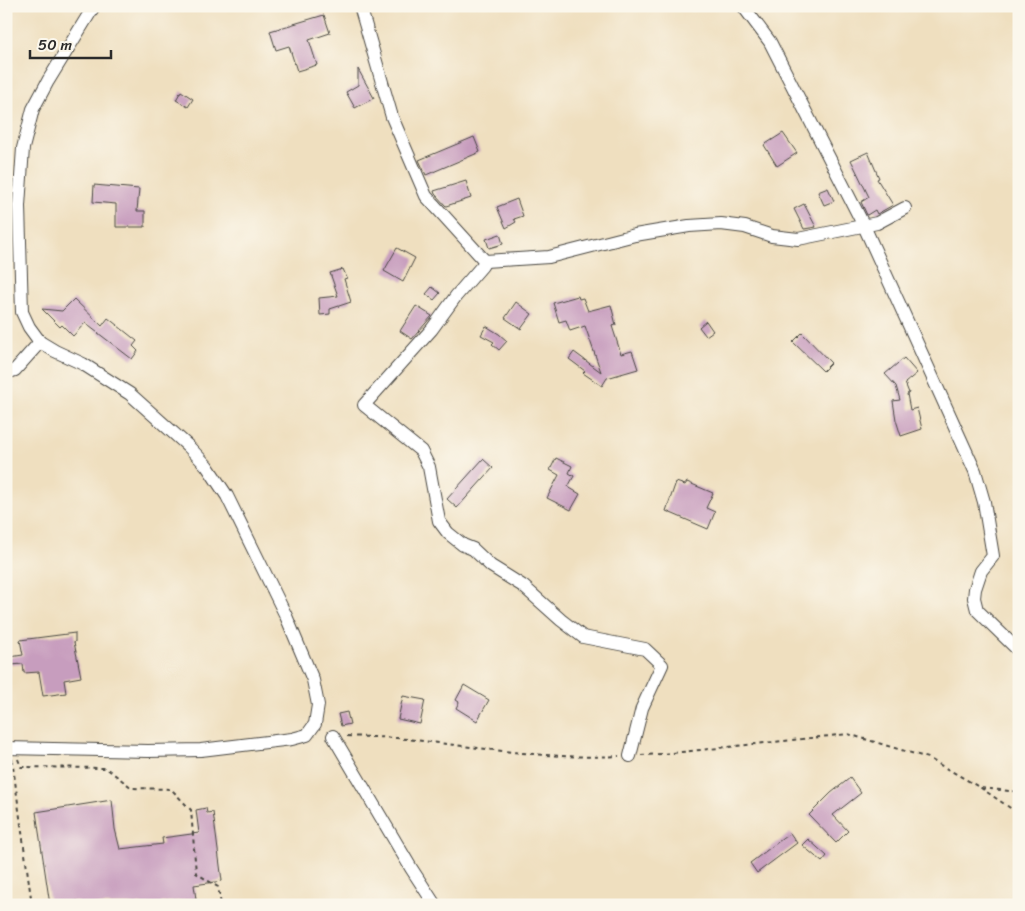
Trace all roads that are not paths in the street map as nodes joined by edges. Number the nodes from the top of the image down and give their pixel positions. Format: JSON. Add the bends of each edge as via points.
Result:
{"nodes":[{"id":1,"x":94,"y":6,"type":"edge"},
{"id":2,"x":360,"y":6,"type":"edge"},
{"id":3,"x":743,"y":6,"type":"edge"},
{"id":4,"x":905,"y":208,"type":"dead end"},
{"id":5,"x":864,"y":226,"type":"junction"},
{"id":6,"x":485,"y":260,"type":"junction"},
{"id":7,"x":40,"y":342,"type":"junction"},
{"id":8,"x":6,"y":373,"type":"edge"},
{"id":9,"x":1019,"y":651,"type":"edge"},
{"id":10,"x":333,"y":736,"type":"road end"},
{"id":11,"x":9,"y":748,"type":"edge"},
{"id":12,"x":630,"y":756,"type":"road end"},
{"id":13,"x":435,"y":905,"type":"edge"}],
"edges":[{"from":1,"to":7,"type":"street","via":[[33,109],[23,148],[19,206],[22,312]]},
{"from":2,"to":6,"type":"street","via":[[392,117],[426,196]]},
{"from":3,"to":5,"type":"street","via":[[770,42]]},
{"from":4,"to":5,"type":"street"},
{"from":5,"to":6,"type":"street","via":[[798,240],[745,227],[721,224],[690,226],[635,235],[549,257]]},
{"from":5,"to":9,"type":"street","via":[[975,471],[993,556],[981,571],[975,589],[977,610]]},
{"from":6,"to":12,"type":"street","via":[[432,329],[364,405],[421,451],[430,467],[439,521],[448,533],[523,586],[583,637],[645,649],[662,665],[642,708]]},
{"from":7,"to":8,"type":"street","via":[[15,370]]},
{"from":7,"to":11,"type":"street","via":[[130,394],[207,466],[227,496],[286,616],[313,680],[318,705],[315,724],[307,734],[292,739],[201,750]]},
{"from":10,"to":13,"type":"street"}]}
